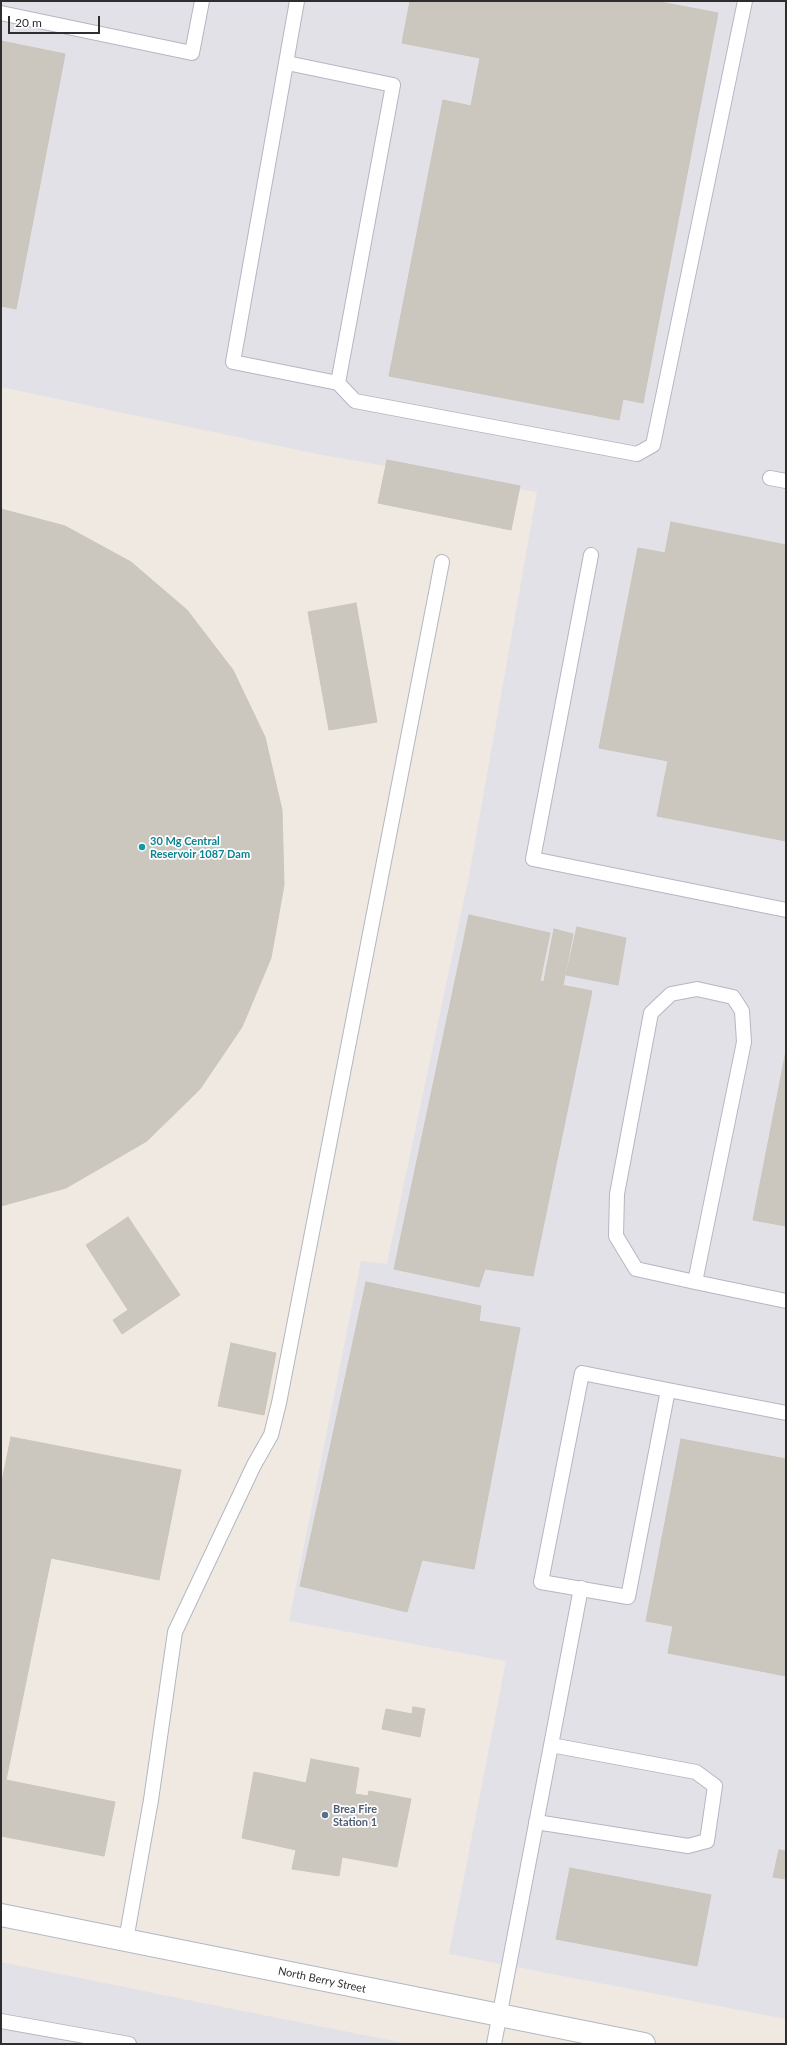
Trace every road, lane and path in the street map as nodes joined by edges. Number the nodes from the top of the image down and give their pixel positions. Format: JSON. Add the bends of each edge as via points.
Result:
{"nodes":[{"id":1,"x":202,"y":1,"type":"edge"},
{"id":2,"x":298,"y":1,"type":"edge"},
{"id":3,"x":745,"y":1,"type":"edge"},
{"id":4,"x":1,"y":13,"type":"edge"},
{"id":5,"x":287,"y":63,"type":"junction"},
{"id":6,"x":338,"y":383,"type":"junction"},
{"id":7,"x":770,"y":478,"type":"dead end"},
{"id":8,"x":786,"y":481,"type":"edge"},
{"id":9,"x":591,"y":555,"type":"dead end"},
{"id":10,"x":442,"y":562,"type":"dead end"},
{"id":11,"x":786,"y":910,"type":"edge"},
{"id":12,"x":695,"y":1282,"type":"junction"},
{"id":13,"x":786,"y":1301,"type":"edge"},
{"id":14,"x":668,"y":1390,"type":"junction"},
{"id":15,"x":786,"y":1412,"type":"edge"},
{"id":16,"x":581,"y":1588,"type":"junction"},
{"id":17,"x":551,"y":1745,"type":"junction"},
{"id":18,"x":536,"y":1822,"type":"junction"},
{"id":19,"x":1,"y":1915,"type":"edge"},
{"id":20,"x":126,"y":1940,"type":"junction"},
{"id":21,"x":499,"y":2015,"type":"junction"},
{"id":22,"x":1,"y":2021,"type":"edge"},
{"id":23,"x":128,"y":2044,"type":"edge"},
{"id":24,"x":494,"y":2044,"type":"edge"},
{"id":25,"x":644,"y":2044,"type":"edge"}],
"edges":[{"from":1,"to":4,"type":"lane","via":[[192,53]]},
{"from":2,"to":5,"type":"lane"},
{"from":3,"to":6,"type":"lane","via":[[653,445],[637,454],[355,401]]},
{"from":5,"to":6,"type":"lane","via":[[233,362]]},
{"from":5,"to":6,"type":"lane","via":[[393,85]]},
{"from":7,"to":8,"type":"lane"},
{"from":9,"to":11,"type":"lane","via":[[533,859]]},
{"from":10,"to":20,"type":"lane","via":[[279,1403],[271,1435],[254,1465],[175,1632],[151,1800]]},
{"from":12,"to":12,"type":"lane","via":[[636,1269],[616,1236],[617,1194],[651,1013],[671,994],[696,989],[733,997],[742,1011],[744,1042]]},
{"from":12,"to":13,"type":"lane"},
{"from":14,"to":15,"type":"lane"},
{"from":14,"to":16,"type":"lane","via":[[628,1597]]},
{"from":14,"to":16,"type":"lane","via":[[582,1373],[541,1582]]},
{"from":16,"to":17,"type":"lane"},
{"from":17,"to":18,"type":"lane"},
{"from":17,"to":18,"type":"lane","via":[[696,1772],[715,1786],[707,1841],[688,1846]]},
{"from":18,"to":21,"type":"lane"},
{"from":19,"to":20,"type":"street","name":"North Berry Street"},
{"from":20,"to":21,"type":"street","name":"North Berry Street"},
{"from":21,"to":24,"type":"lane"},
{"from":21,"to":25,"type":"street","name":"North Berry Street"},
{"from":22,"to":23,"type":"lane"}]}
